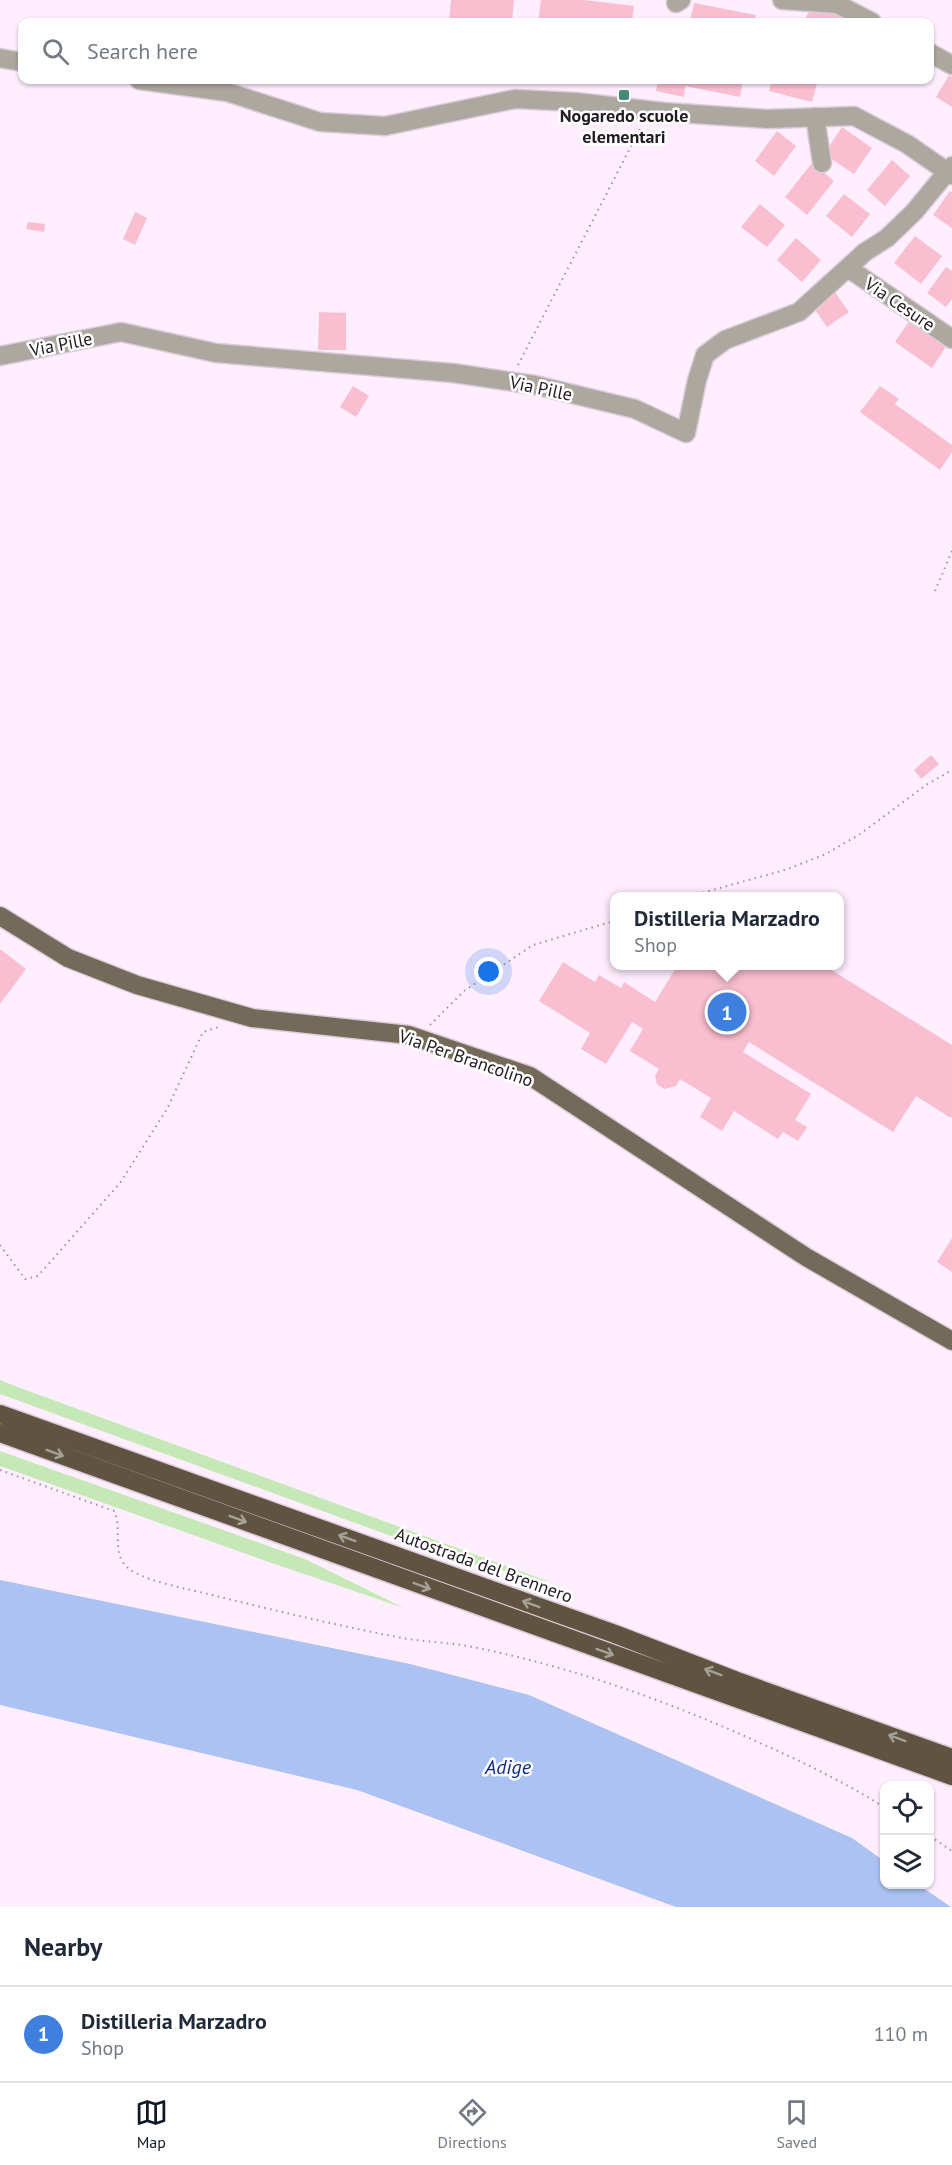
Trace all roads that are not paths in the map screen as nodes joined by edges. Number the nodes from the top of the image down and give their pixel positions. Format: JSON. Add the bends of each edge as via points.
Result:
{"nodes":[{"id":1,"x":782,"y":0,"type":"edge"},
{"id":2,"x":864,"y":18,"type":"edge"},
{"id":3,"x":934,"y":55,"type":"edge"},
{"id":4,"x":0,"y":58,"type":"edge"},
{"id":5,"x":18,"y":61,"type":"edge"},
{"id":6,"x":952,"y":64,"type":"edge"},
{"id":7,"x":168,"y":84,"type":"edge"},
{"id":8,"x":815,"y":117,"type":"junction"},
{"id":9,"x":822,"y":163,"type":"dead end"},
{"id":10,"x":951,"y":171,"type":"edge"},
{"id":11,"x":848,"y":268,"type":"junction"},
{"id":12,"x":952,"y":339,"type":"edge"},
{"id":13,"x":0,"y":356,"type":"edge"},
{"id":14,"x":0,"y":916,"type":"edge"},
{"id":15,"x":952,"y":1341,"type":"edge"},
{"id":16,"x":0,"y":1414,"type":"edge"},
{"id":17,"x":0,"y":1433,"type":"edge"},
{"id":18,"x":952,"y":1758,"type":"edge"},
{"id":19,"x":952,"y":1776,"type":"edge"}],
"edges":[{"from":1,"to":2,"type":"street","via":[[837,4]]},
{"from":3,"to":6,"type":"street"},
{"from":4,"to":5,"type":"street"},
{"from":7,"to":8,"type":"street","via":[[227,92],[320,122],[385,126],[515,99],[767,119]]},
{"from":8,"to":9,"type":"street"},
{"from":8,"to":10,"type":"street","via":[[854,116]]},
{"from":10,"to":11,"type":"street","name":"Via Pille","via":[[887,238]]},
{"from":11,"to":12,"type":"street","name":"Via Cesure"},
{"from":11,"to":13,"type":"street","name":"Via Pille","via":[[799,312],[725,340],[705,355],[686,433],[635,410],[535,385],[453,373],[216,353],[120,332]]},
{"from":14,"to":15,"type":"main road","name":"Via Per Brancolino","via":[[68,958],[137,985],[252,1018],[409,1035],[530,1076],[806,1257]]},
{"from":18,"to":16,"type":"highway","name":"Autostrada del Brennero","one_way":true},
{"from":17,"to":19,"type":"highway","one_way":true}]}
